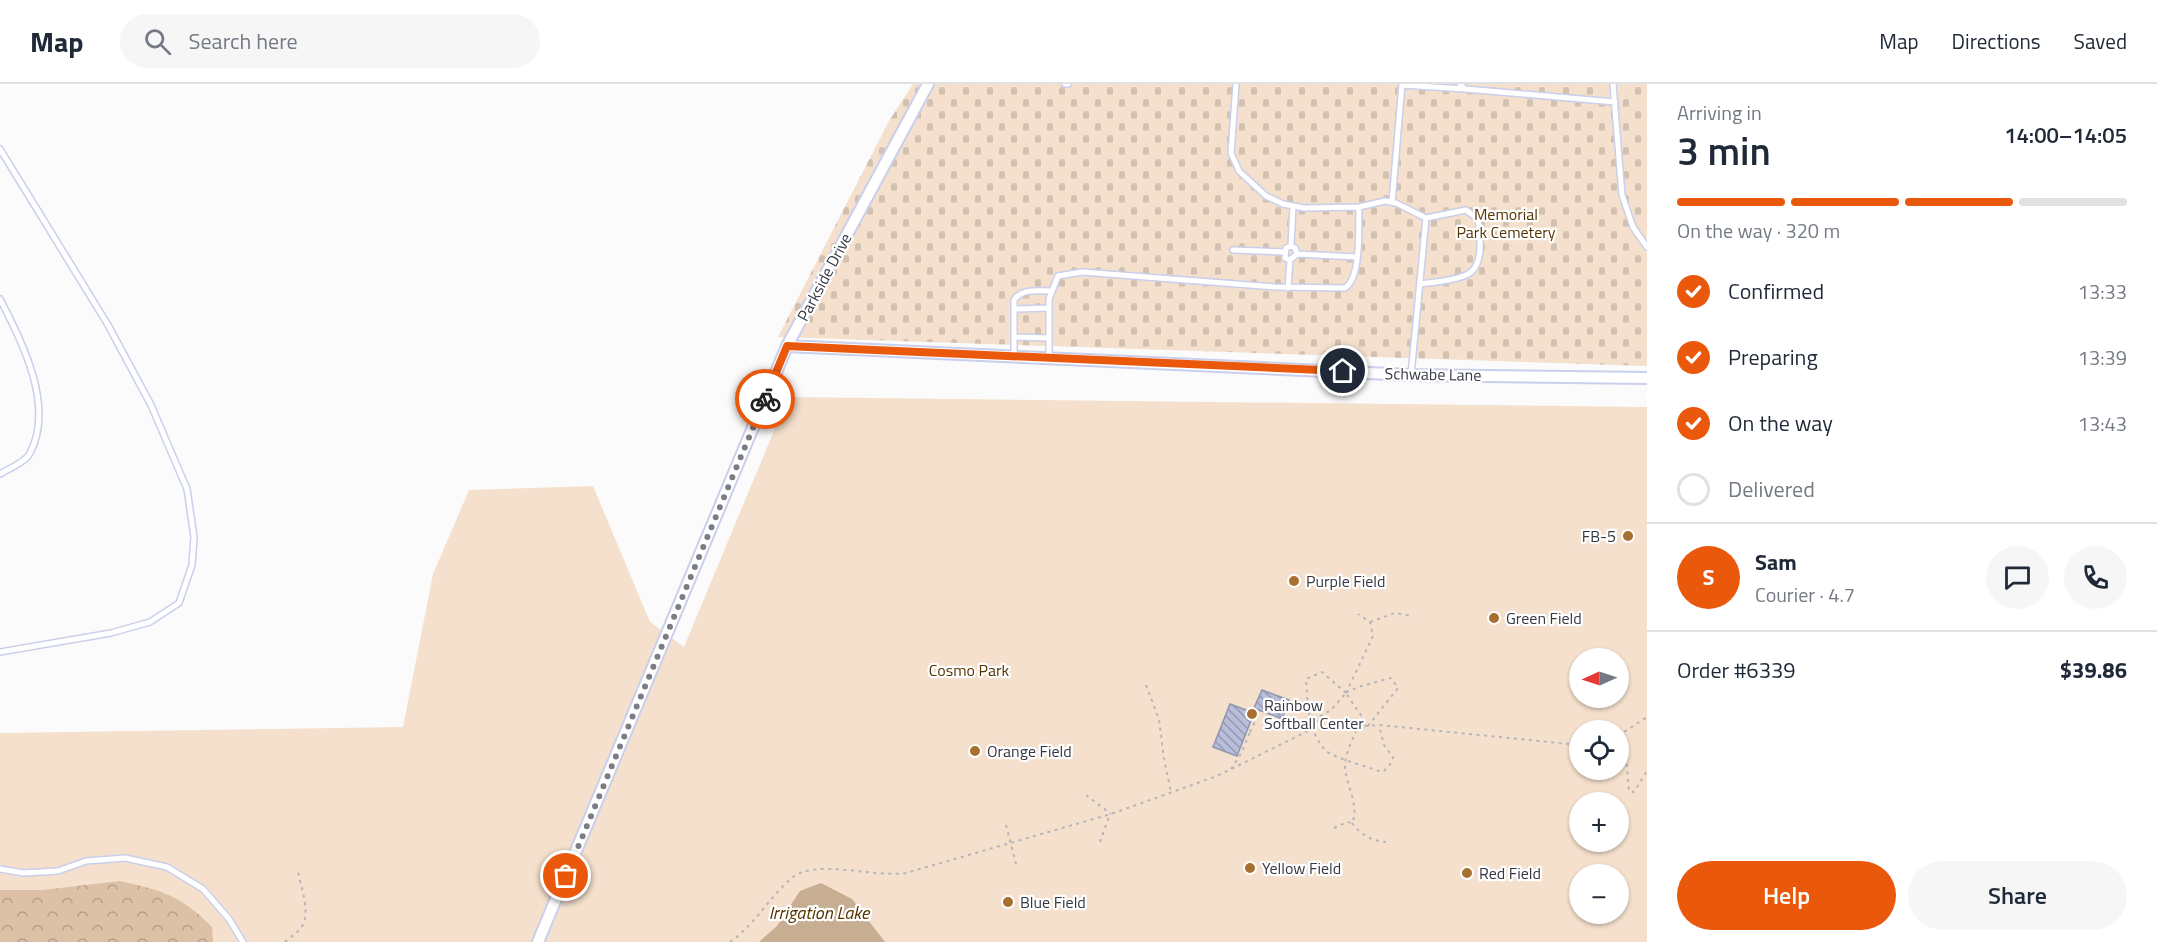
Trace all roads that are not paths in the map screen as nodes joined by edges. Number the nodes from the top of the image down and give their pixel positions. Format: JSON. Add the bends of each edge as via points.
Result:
{"nodes":[{"id":1,"x":928,"y":84,"type":"edge"},
{"id":2,"x":1236,"y":84,"type":"edge"},
{"id":3,"x":1402,"y":84,"type":"edge"},
{"id":4,"x":1613,"y":84,"type":"edge"},
{"id":5,"x":1462,"y":86,"type":"edge"},
{"id":6,"x":1615,"y":102,"type":"junction"},
{"id":7,"x":0,"y":149,"type":"edge"},
{"id":8,"x":1392,"y":202,"type":"junction"},
{"id":9,"x":1293,"y":206,"type":"junction"},
{"id":10,"x":1359,"y":207,"type":"junction"},
{"id":11,"x":1426,"y":218,"type":"junction"},
{"id":12,"x":1291,"y":246,"type":"junction"},
{"id":13,"x":1647,"y":247,"type":"edge"},
{"id":14,"x":1233,"y":250,"type":"dead end"},
{"id":15,"x":1284,"y":252,"type":"junction"},
{"id":16,"x":1298,"y":254,"type":"junction"},
{"id":17,"x":1357,"y":257,"type":"junction"},
{"id":18,"x":1290,"y":260,"type":"junction"},
{"id":19,"x":1420,"y":285,"type":"junction"},
{"id":20,"x":1288,"y":288,"type":"junction"},
{"id":21,"x":1052,"y":291,"type":"junction"},
{"id":22,"x":0,"y":299,"type":"edge"},
{"id":23,"x":1049,"y":308,"type":"junction"},
{"id":24,"x":1014,"y":309,"type":"junction"},
{"id":25,"x":1014,"y":337,"type":"junction"},
{"id":26,"x":1050,"y":338,"type":"junction"},
{"id":27,"x":787,"y":346,"type":"junction"},
{"id":28,"x":1014,"y":356,"type":"junction"},
{"id":29,"x":1050,"y":358,"type":"junction"},
{"id":30,"x":1411,"y":375,"type":"junction"},
{"id":31,"x":1647,"y":378,"type":"edge"},
{"id":32,"x":0,"y":474,"type":"edge"},
{"id":33,"x":0,"y":652,"type":"edge"},
{"id":34,"x":0,"y":869,"type":"edge"},
{"id":35,"x":243,"y":942,"type":"edge"},
{"id":36,"x":538,"y":942,"type":"edge"}],
"edges":[{"from":1,"to":27,"type":"street","name":"Parkside Drive"},
{"from":2,"to":9,"type":"lane","via":[[1231,153],[1239,171],[1266,196]]},
{"from":3,"to":5,"type":"lane"},
{"from":3,"to":8,"type":"lane"},
{"from":4,"to":6,"type":"lane"},
{"from":5,"to":6,"type":"lane"},
{"from":6,"to":13,"type":"lane","via":[[1622,195],[1633,227]]},
{"from":7,"to":33,"type":"lane","via":[[108,325],[151,405],[187,489],[194,537],[192,565],[179,603],[150,622],[111,633]]},
{"from":8,"to":10,"type":"lane"},
{"from":8,"to":11,"type":"lane"},
{"from":9,"to":10,"type":"lane"},
{"from":9,"to":12,"type":"lane"},
{"from":10,"to":17,"type":"lane"},
{"from":11,"to":19,"type":"lane"},
{"from":11,"to":19,"type":"lane","via":[[1466,210],[1478,219],[1479,255],[1477,265],[1468,275]]},
{"from":12,"to":15,"type":"lane"},
{"from":12,"to":16,"type":"lane"},
{"from":14,"to":15,"type":"lane"},
{"from":15,"to":18,"type":"lane"},
{"from":16,"to":17,"type":"lane"},
{"from":16,"to":18,"type":"lane"},
{"from":17,"to":20,"type":"lane","via":[[1353,280],[1345,288]]},
{"from":18,"to":20,"type":"lane"},
{"from":19,"to":30,"type":"lane"},
{"from":20,"to":21,"type":"lane","via":[[1082,272],[1058,276]]},
{"from":21,"to":23,"type":"lane"},
{"from":21,"to":24,"type":"lane","via":[[1018,294]]},
{"from":22,"to":32,"type":"lane","via":[[23,343],[35,384],[40,423],[30,455]]},
{"from":23,"to":24,"type":"lane"},
{"from":23,"to":26,"type":"lane"},
{"from":24,"to":25,"type":"lane"},
{"from":25,"to":26,"type":"lane"},
{"from":25,"to":28,"type":"lane"},
{"from":26,"to":29,"type":"lane"},
{"from":27,"to":28,"type":"street","name":"Schwabe Lane"},
{"from":27,"to":36,"type":"street","name":"Parkside Drive"},
{"from":28,"to":29,"type":"street","name":"Schwabe Lane"},
{"from":29,"to":30,"type":"street","name":"Schwabe Lane"},
{"from":30,"to":31,"type":"street","name":"Schwabe Lane"},
{"from":34,"to":35,"type":"lane","via":[[24,873],[58,871],[86,861],[125,858],[167,867],[203,889],[230,919]]}]}
